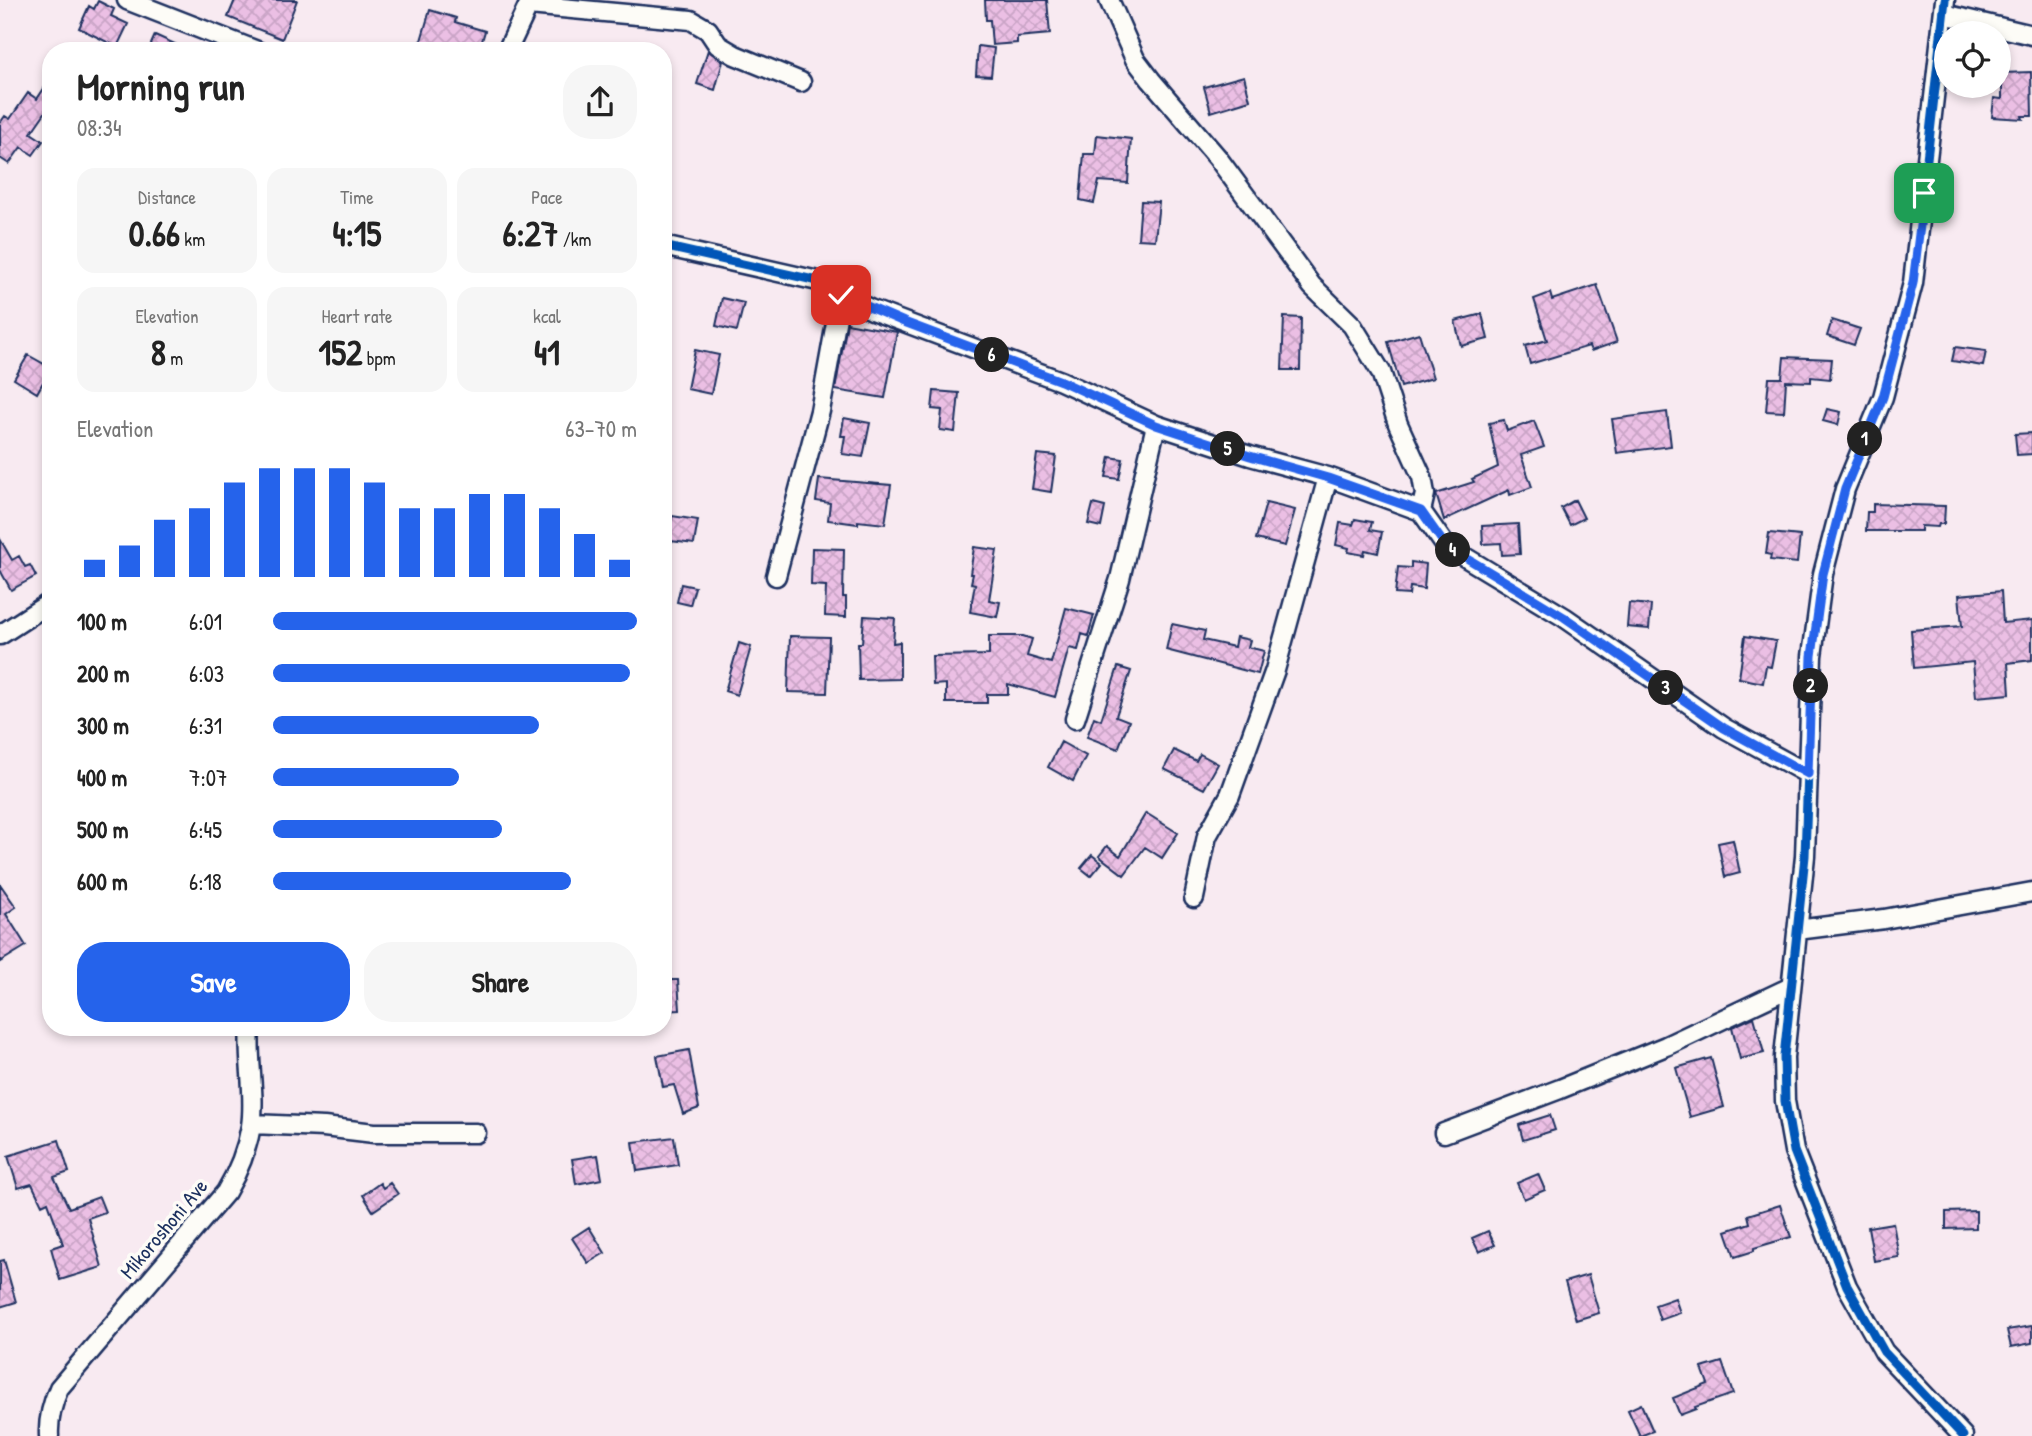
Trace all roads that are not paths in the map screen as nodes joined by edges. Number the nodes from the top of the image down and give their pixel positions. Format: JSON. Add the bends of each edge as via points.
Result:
{"nodes":[{"id":1,"x":127,"y":0,"type":"edge"},
{"id":2,"x":1109,"y":0,"type":"edge"},
{"id":3,"x":530,"y":3,"type":"edge"},
{"id":4,"x":1944,"y":7,"type":"edge"},
{"id":5,"x":2032,"y":35,"type":"edge"},
{"id":6,"x":234,"y":42,"type":"edge"},
{"id":7,"x":511,"y":42,"type":"edge"},
{"id":8,"x":802,"y":82,"type":"dead end"},
{"id":9,"x":672,"y":248,"type":"edge"},
{"id":10,"x":841,"y":295,"type":"junction"},
{"id":11,"x":1156,"y":425,"type":"junction"},
{"id":12,"x":1328,"y":478,"type":"junction"},
{"id":13,"x":1421,"y":511,"type":"junction"},
{"id":14,"x":776,"y":576,"type":"dead end"},
{"id":15,"x":42,"y":608,"type":"edge"},
{"id":16,"x":0,"y":635,"type":"edge"},
{"id":17,"x":1075,"y":719,"type":"dead end"},
{"id":18,"x":1808,"y":774,"type":"junction"},
{"id":19,"x":2032,"y":892,"type":"edge"},
{"id":20,"x":1194,"y":898,"type":"dead end"},
{"id":21,"x":1797,"y":930,"type":"junction"},
{"id":22,"x":1791,"y":987,"type":"junction"},
{"id":23,"x":250,"y":1036,"type":"edge"},
{"id":24,"x":252,"y":1124,"type":"junction"},
{"id":25,"x":476,"y":1133,"type":"dead end"},
{"id":26,"x":1444,"y":1133,"type":"dead end"},
{"id":27,"x":49,"y":1436,"type":"edge"},
{"id":28,"x":1963,"y":1436,"type":"edge"}],
"edges":[{"from":1,"to":6,"type":"street"},
{"from":2,"to":13,"type":"street","via":[[1131,50],[1151,80],[1217,157],[1312,286],[1352,326],[1381,372],[1422,477]]},
{"from":3,"to":7,"type":"street"},
{"from":3,"to":8,"type":"street","via":[[691,20],[735,55]]},
{"from":4,"to":5,"type":"street"},
{"from":4,"to":18,"type":"street","via":[[1913,283],[1883,397],[1845,489],[1823,574],[1812,656]]},
{"from":9,"to":10,"type":"street","via":[[818,281]]},
{"from":10,"to":11,"type":"street","via":[[1061,381]]},
{"from":10,"to":14,"type":"street","via":[[820,411]]},
{"from":11,"to":12,"type":"street"},
{"from":11,"to":17,"type":"street","via":[[1116,591]]},
{"from":12,"to":13,"type":"street"},
{"from":12,"to":20,"type":"street","via":[[1275,670],[1230,795],[1207,836]]},
{"from":13,"to":18,"type":"street","via":[[1445,545],[1564,617],[1724,728]]},
{"from":15,"to":16,"type":"street"},
{"from":18,"to":21,"type":"street"},
{"from":19,"to":21,"type":"street"},
{"from":21,"to":22,"type":"street"},
{"from":22,"to":26,"type":"street","via":[[1666,1046]]},
{"from":22,"to":28,"type":"street","via":[[1784,1057],[1785,1101],[1794,1151],[1847,1286],[1884,1352]]},
{"from":23,"to":24,"type":"street","name":"Mikoroshoni Ave"},
{"from":24,"to":25,"type":"street","via":[[374,1133]]},
{"from":24,"to":27,"type":"street","name":"Mikoroshoni Ave","via":[[226,1192],[59,1388],[51,1407]]}]}
